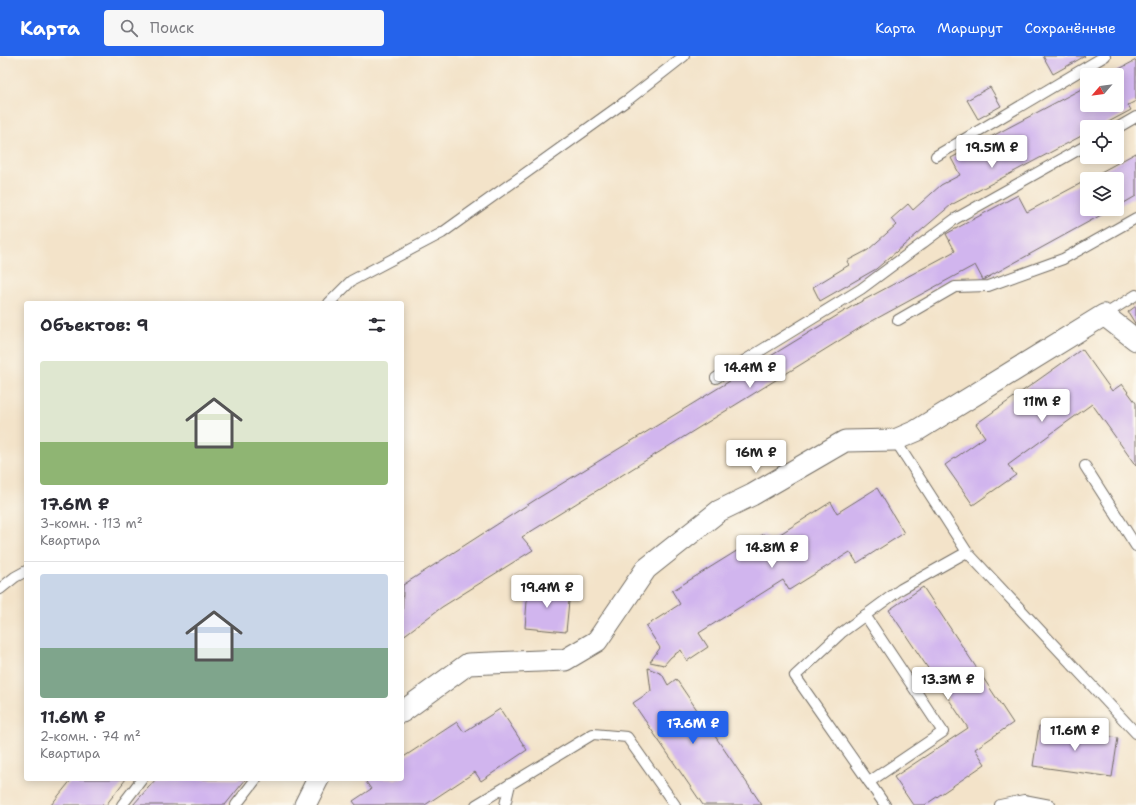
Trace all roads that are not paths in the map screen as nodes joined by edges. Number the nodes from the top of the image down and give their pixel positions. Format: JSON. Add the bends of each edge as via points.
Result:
{"nodes":[{"id":1,"x":684,"y":56,"type":"edge"},
{"id":2,"x":1105,"y":56,"type":"edge"},
{"id":3,"x":1136,"y":117,"type":"edge"},
{"id":4,"x":1124,"y":124,"type":"edge"},
{"id":5,"x":1080,"y":149,"type":"edge"},
{"id":6,"x":936,"y":156,"type":"dead end"},
{"id":7,"x":1136,"y":218,"type":"edge"},
{"id":8,"x":1136,"y":295,"type":"edge"},
{"id":9,"x":331,"y":301,"type":"edge"},
{"id":10,"x":1104,"y":315,"type":"junction"},
{"id":11,"x":898,"y":320,"type":"dead end"},
{"id":12,"x":1136,"y":340,"type":"edge"},
{"id":13,"x":716,"y":378,"type":"dead end"},
{"id":14,"x":895,"y":440,"type":"junction"},
{"id":15,"x":1085,"y":466,"type":"dead end"},
{"id":16,"x":1136,"y":546,"type":"edge"},
{"id":17,"x":968,"y":552,"type":"junction"},
{"id":18,"x":24,"y":572,"type":"edge"},
{"id":19,"x":0,"y":589,"type":"edge"},
{"id":20,"x":865,"y":615,"type":"junction"},
{"id":21,"x":404,"y":711,"type":"edge"},
{"id":22,"x":1136,"y":733,"type":"edge"},
{"id":23,"x":140,"y":781,"type":"edge"},
{"id":24,"x":254,"y":781,"type":"edge"},
{"id":25,"x":317,"y":781,"type":"edge"},
{"id":26,"x":869,"y":782,"type":"junction"},
{"id":27,"x":510,"y":784,"type":"junction"},
{"id":28,"x":122,"y":805,"type":"edge"},
{"id":29,"x":236,"y":805,"type":"edge"},
{"id":30,"x":305,"y":805,"type":"edge"},
{"id":31,"x":476,"y":805,"type":"edge"},
{"id":32,"x":505,"y":805,"type":"edge"},
{"id":33,"x":675,"y":805,"type":"edge"},
{"id":34,"x":885,"y":805,"type":"edge"},
{"id":35,"x":1000,"y":805,"type":"edge"},
{"id":36,"x":1050,"y":805,"type":"edge"}],
"edges":[{"from":1,"to":9,"type":"lane","via":[[629,99],[442,233],[351,281]]},
{"from":2,"to":6,"type":"lane"},
{"from":3,"to":4,"type":"lane"},
{"from":5,"to":13,"type":"lane","via":[[955,219],[861,289]]},
{"from":7,"to":11,"type":"lane","via":[[1063,259],[988,286],[955,287]]},
{"from":8,"to":10,"type":"lane"},
{"from":10,"to":12,"type":"street"},
{"from":10,"to":14,"type":"street","via":[[916,431]]},
{"from":14,"to":17,"type":"lane"},
{"from":14,"to":21,"type":"street","via":[[845,440],[752,495],[719,511],[646,569],[597,641],[565,660],[468,664]]},
{"from":15,"to":16,"type":"lane"},
{"from":17,"to":20,"type":"lane","via":[[901,589]]},
{"from":17,"to":22,"type":"lane"},
{"from":18,"to":19,"type":"lane"},
{"from":20,"to":26,"type":"lane","via":[[840,633],[795,676]]},
{"from":20,"to":26,"type":"lane","via":[[943,732]]},
{"from":23,"to":28,"type":"lane"},
{"from":24,"to":29,"type":"lane"},
{"from":25,"to":30,"type":"street"},
{"from":26,"to":34,"type":"lane"},
{"from":27,"to":31,"type":"lane"},
{"from":27,"to":32,"type":"lane"},
{"from":27,"to":33,"type":"lane","via":[[593,734],[627,737]]},
{"from":35,"to":36,"type":"lane","via":[[1024,800]]}]}
